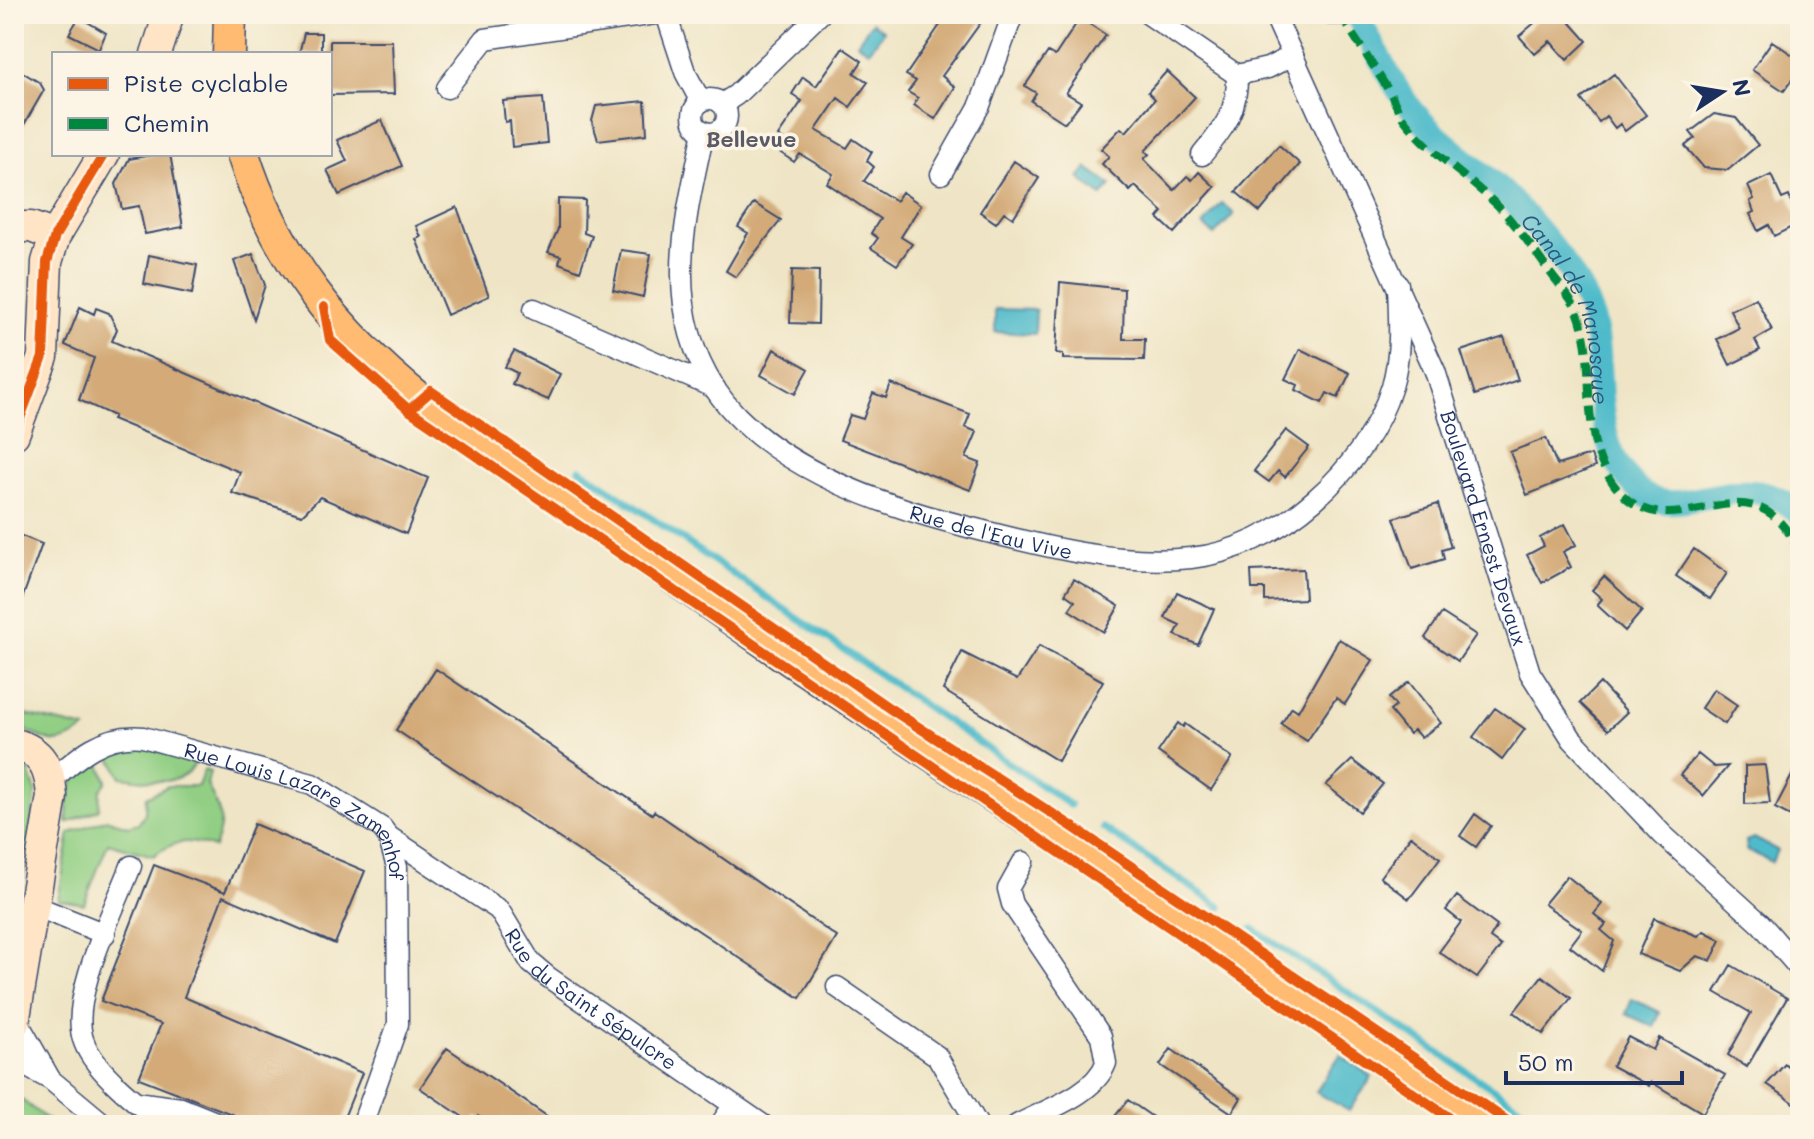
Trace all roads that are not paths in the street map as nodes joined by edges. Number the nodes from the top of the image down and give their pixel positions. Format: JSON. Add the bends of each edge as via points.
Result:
{"nodes":[{"id":1,"x":169,"y":14,"type":"edge"},
{"id":2,"x":230,"y":14,"type":"edge"},
{"id":3,"x":655,"y":14,"type":"edge"},
{"id":4,"x":666,"y":14,"type":"edge"},
{"id":5,"x":820,"y":14,"type":"edge"},
{"id":6,"x":1013,"y":14,"type":"edge"},
{"id":7,"x":1148,"y":14,"type":"edge"},
{"id":8,"x":1274,"y":14,"type":"edge"},
{"id":9,"x":1330,"y":14,"type":"edge"},
{"id":10,"x":1341,"y":14,"type":"edge"},
{"id":11,"x":157,"y":52,"type":"edge"},
{"id":12,"x":229,"y":52,"type":"edge"},
{"id":13,"x":1293,"y":55,"type":"junction"},
{"id":14,"x":1237,"y":75,"type":"junction"},
{"id":15,"x":447,"y":88,"type":"dead end"},
{"id":16,"x":712,"y":103,"type":"junction"},
{"id":17,"x":704,"y":131,"type":"junction"},
{"id":18,"x":1202,"y":155,"type":"dead end"},
{"id":19,"x":103,"y":156,"type":"edge"},
{"id":20,"x":244,"y":156,"type":"edge"},
{"id":21,"x":941,"y":174,"type":"dead end"},
{"id":22,"x":14,"y":227,"type":"edge"},
{"id":23,"x":55,"y":236,"type":"junction"},
{"id":24,"x":1398,"y":284,"type":"junction"},
{"id":25,"x":534,"y":309,"type":"dead end"},
{"id":26,"x":715,"y":388,"type":"junction"},
{"id":27,"x":14,"y":434,"type":"edge"},
{"id":28,"x":35,"y":760,"type":"edge"},
{"id":29,"x":388,"y":836,"type":"junction"},
{"id":30,"x":1023,"y":862,"type":"dead end"},
{"id":31,"x":131,"y":866,"type":"dead end"},
{"id":32,"x":35,"y":906,"type":"junction"},
{"id":33,"x":105,"y":934,"type":"junction"},
{"id":34,"x":1800,"y":969,"type":"edge"},
{"id":35,"x":837,"y":987,"type":"dead end"},
{"id":36,"x":15,"y":1021,"type":"edge"},
{"id":37,"x":14,"y":1060,"type":"edge"},
{"id":38,"x":51,"y":1080,"type":"junction"},
{"id":39,"x":136,"y":1102,"type":"junction"},
{"id":40,"x":734,"y":1105,"type":"junction"},
{"id":41,"x":105,"y":1125,"type":"edge"},
{"id":42,"x":165,"y":1125,"type":"edge"},
{"id":43,"x":223,"y":1125,"type":"edge"},
{"id":44,"x":362,"y":1125,"type":"edge"},
{"id":45,"x":720,"y":1125,"type":"edge"},
{"id":46,"x":763,"y":1125,"type":"edge"},
{"id":47,"x":978,"y":1125,"type":"edge"},
{"id":48,"x":1017,"y":1125,"type":"edge"},
{"id":49,"x":1484,"y":1125,"type":"edge"}],
"edges":[{"from":1,"to":11,"type":"street"},
{"from":2,"to":12,"type":"main road"},
{"from":3,"to":15,"type":"street","via":[[485,39]]},
{"from":4,"to":16,"type":"street","via":[[685,72]]},
{"from":5,"to":16,"type":"street","via":[[736,95]]},
{"from":6,"to":21,"type":"street","via":[[980,105]]},
{"from":7,"to":14,"type":"street"},
{"from":8,"to":13,"type":"street","name":"Boulevard Ernest Devaux"},
{"from":9,"to":10,"type":"street"},
{"from":13,"to":14,"type":"street"},
{"from":13,"to":24,"type":"street","name":"Boulevard Ernest Devaux"},
{"from":14,"to":18,"type":"street","via":[[1232,117]]},
{"from":16,"to":17,"type":"street","via":[[694,115]]},
{"from":16,"to":17,"type":"street","via":[[727,113],[726,123],[714,132]]},
{"from":17,"to":26,"type":"street","name":"Rue de l'Eau Vive","via":[[679,283],[693,342]]},
{"from":19,"to":23,"type":"street"},
{"from":20,"to":49,"type":"main road","via":[[270,221],[306,286],[376,365],[409,391],[782,654]]},
{"from":22,"to":23,"type":"street"},
{"from":23,"to":27,"type":"street","via":[[47,262],[43,357]]},
{"from":24,"to":26,"type":"street","name":"Rue de l'Eau Vive","via":[[1398,361],[1371,432],[1328,486],[1294,515],[1209,555],[1156,560],[1060,550],[865,497],[810,469],[756,431]]},
{"from":24,"to":34,"type":"street","name":"Boulevard Ernest Devaux","via":[[1440,384],[1523,654],[1547,704],[1572,739],[1663,835],[1761,924]]},
{"from":25,"to":26,"type":"street"},
{"from":28,"to":29,"type":"street","name":"Rue Louis Lazare Zamenhof","via":[[134,736],[218,755],[323,789],[370,818]]},
{"from":28,"to":32,"type":"street","via":[[52,796]]},
{"from":29,"to":40,"type":"street","name":"Rue du Saint Sépulcre","via":[[499,910],[531,963],[548,977]]},
{"from":29,"to":44,"type":"street","name":"Rue Louis Lazare Zamenhof","via":[[397,867],[395,1040]]},
{"from":30,"to":48,"type":"street","via":[[1008,889],[1012,904],[1107,1051],[1097,1080]]},
{"from":31,"to":33,"type":"street"},
{"from":32,"to":33,"type":"street"},
{"from":32,"to":36,"type":"street"},
{"from":33,"to":39,"type":"street","via":[[83,997],[81,1031],[93,1059]]},
{"from":35,"to":47,"type":"street","via":[[937,1056]]},
{"from":36,"to":38,"type":"street"},
{"from":37,"to":38,"type":"street"},
{"from":38,"to":41,"type":"street"},
{"from":39,"to":42,"type":"street"},
{"from":39,"to":43,"type":"street","via":[[173,1106]]},
{"from":40,"to":45,"type":"street"},
{"from":40,"to":46,"type":"street","name":"Rue du Saint Sépulcre"}]}
